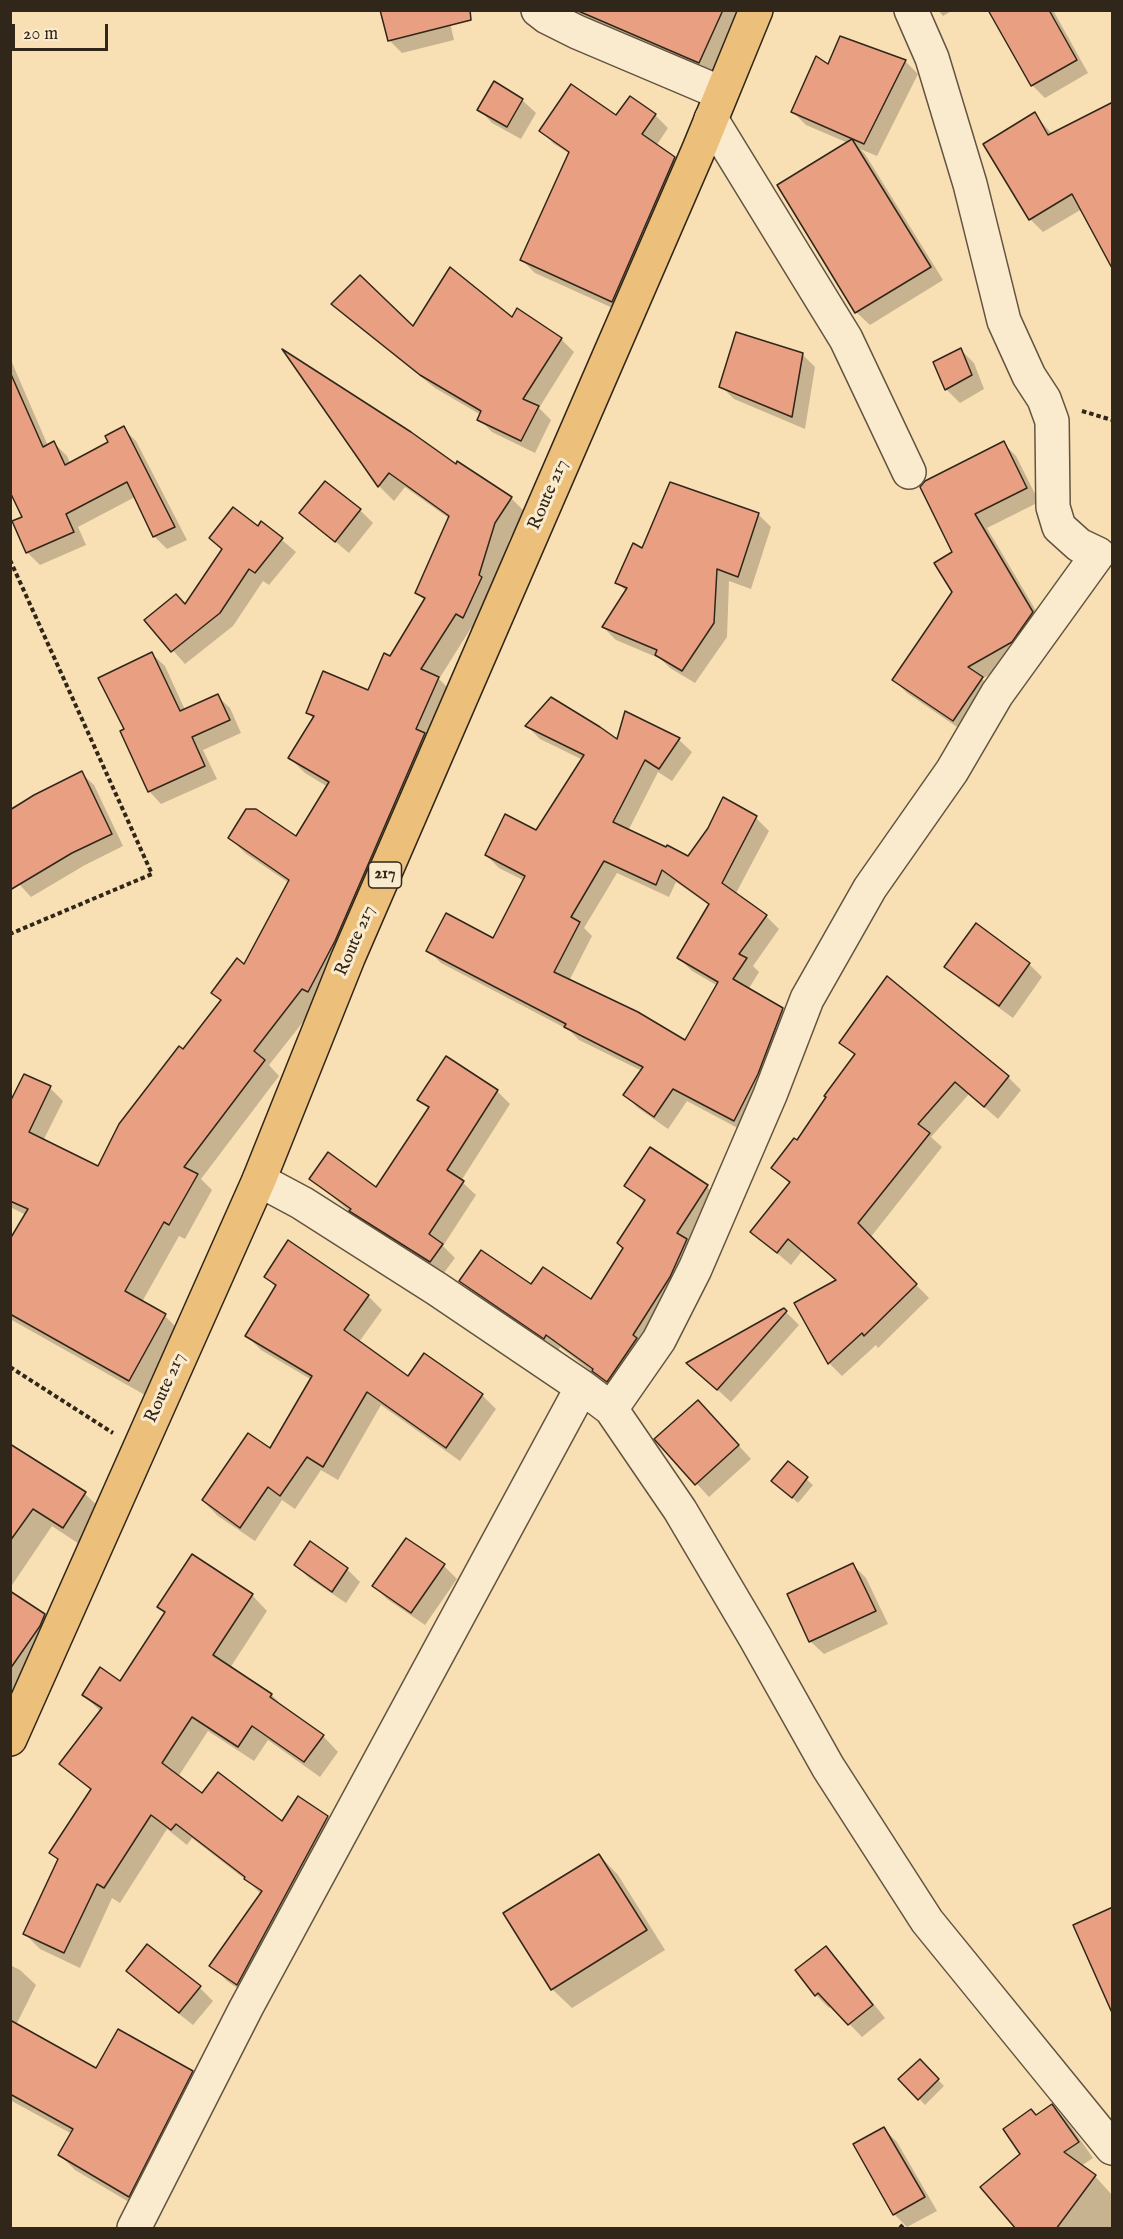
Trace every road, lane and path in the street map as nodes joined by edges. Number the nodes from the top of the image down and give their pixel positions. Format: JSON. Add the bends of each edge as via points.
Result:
{"nodes":[{"id":1,"x":538,"y":10,"type":"edge"},
{"id":2,"x":756,"y":10,"type":"edge"},
{"id":3,"x":911,"y":10,"type":"edge"},
{"id":4,"x":716,"y":106,"type":"junction"},
{"id":5,"x":909,"y":472,"type":"dead end"},
{"id":6,"x":10,"y":560,"type":"edge"},
{"id":7,"x":10,"y":934,"type":"edge"},
{"id":8,"x":259,"y":1180,"type":"junction"},
{"id":9,"x":10,"y":1367,"type":"edge"},
{"id":10,"x":582,"y":1386,"type":"junction"},
{"id":11,"x":611,"y":1409,"type":"junction"},
{"id":12,"x":138,"y":1449,"type":"junction"},
{"id":13,"x":10,"y":1739,"type":"edge"},
{"id":14,"x":1113,"y":2148,"type":"edge"},
{"id":15,"x":134,"y":2229,"type":"edge"}],
"edges":[{"from":1,"to":4,"type":"street"},
{"from":2,"to":4,"type":"main road","name":"Route 217","number":"217"},
{"from":3,"to":11,"type":"street","via":[[932,58],[967,172],[1004,321],[1052,421],[1053,507],[1059,527],[1079,546],[1098,554],[997,694],[952,771],[870,888],[807,999],[695,1269],[659,1340]]},
{"from":4,"to":5,"type":"street","via":[[846,339]]},
{"from":4,"to":8,"type":"main road","name":"Route 217","number":"217","via":[[348,958]]},
{"from":6,"to":7,"type":"path","via":[[152,874]]},
{"from":8,"to":10,"type":"street","via":[[379,1252]]},
{"from":8,"to":12,"type":"main road","name":"Route 217","number":"217"},
{"from":9,"to":12,"type":"path"},
{"from":10,"to":11,"type":"street"},
{"from":10,"to":15,"type":"street","via":[[252,1997]]},
{"from":11,"to":14,"type":"street","via":[[680,1510],[828,1767],[927,1921]]},
{"from":12,"to":13,"type":"main road","name":"Route 217","number":"217"}]}
